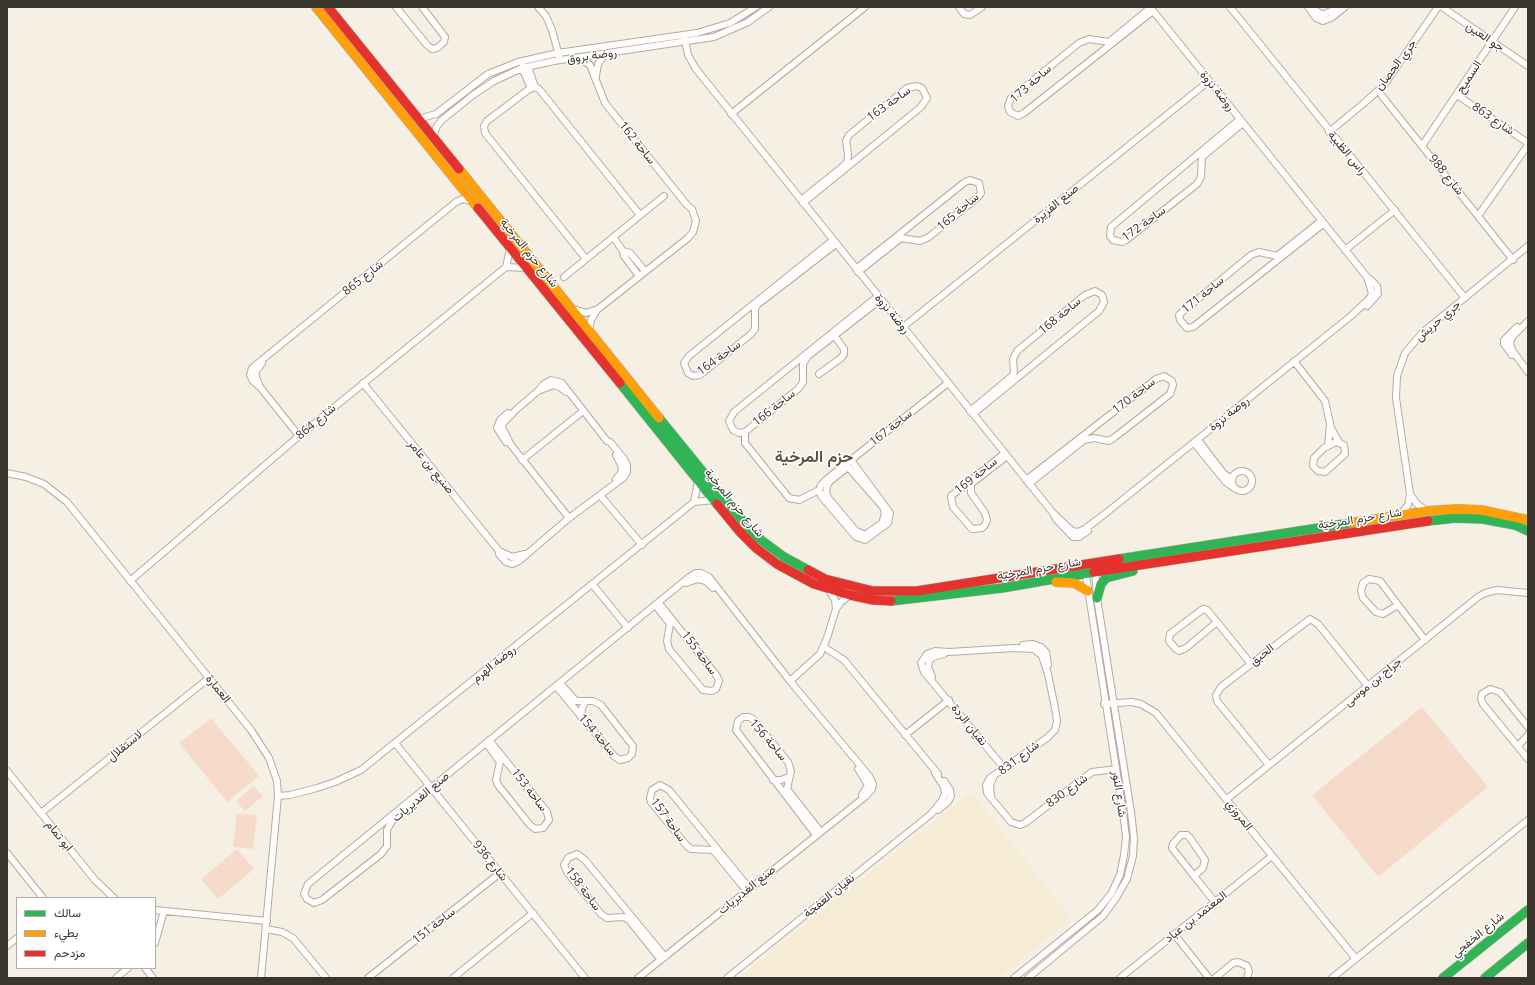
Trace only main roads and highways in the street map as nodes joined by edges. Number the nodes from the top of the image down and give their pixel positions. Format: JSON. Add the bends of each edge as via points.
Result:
{"nodes":[{"id":1,"x":316,"y":7,"type":"edge"},
{"id":2,"x":328,"y":7,"type":"edge"},
{"id":3,"x":1528,"y":520,"type":"edge"},
{"id":4,"x":1528,"y":531,"type":"edge"},
{"id":5,"x":1153,"y":562,"type":"junction"},
{"id":6,"x":1094,"y":567,"type":"junction"},
{"id":7,"x":1084,"y":568,"type":"junction"},
{"id":8,"x":1029,"y":583,"type":"junction"},
{"id":9,"x":1088,"y":591,"type":"road end"},
{"id":10,"x":1097,"y":598,"type":"road end"},
{"id":11,"x":1528,"y":910,"type":"edge"},
{"id":12,"x":1528,"y":944,"type":"edge"},
{"id":13,"x":1503,"y":963,"type":"junction"},
{"id":14,"x":1443,"y":978,"type":"edge"},
{"id":15,"x":1485,"y":978,"type":"edge"},
{"id":16,"x":1491,"y":978,"type":"edge"}],
"edges":[{"from":1,"to":8,"type":"main road","name":"شارع حزم المرخية","via":[[525,268],[740,532],[756,548],[800,577],[828,589],[873,600],[897,601]]},
{"from":2,"to":7,"type":"main road","name":"شارع حزم المرخية","via":[[746,525],[761,540],[784,557],[825,579],[873,590],[916,591]]},
{"from":3,"to":6,"type":"main road","name":"شارع حزم المرخية","via":[[1480,510],[1457,508],[1427,511]]},
{"from":4,"to":5,"type":"main road","name":"شارع حزم المرخية","via":[[1515,525],[1455,518]]},
{"from":5,"to":6,"type":"main road","name":"شارع حزم المرخية"},
{"from":5,"to":10,"type":"main road","via":[[1146,568],[1106,578],[1101,584]]},
{"from":6,"to":7,"type":"main road","name":"شارع حزم المرخية"},
{"from":7,"to":8,"type":"main road","name":"شارع حزم المرخية"},
{"from":8,"to":9,"type":"main road","via":[[1068,582]]},
{"from":11,"to":14,"type":"main road","name":"شارع الخفجي"},
{"from":12,"to":13,"type":"main road"},
{"from":13,"to":15,"type":"main road"},
{"from":13,"to":16,"type":"main road"}]}
